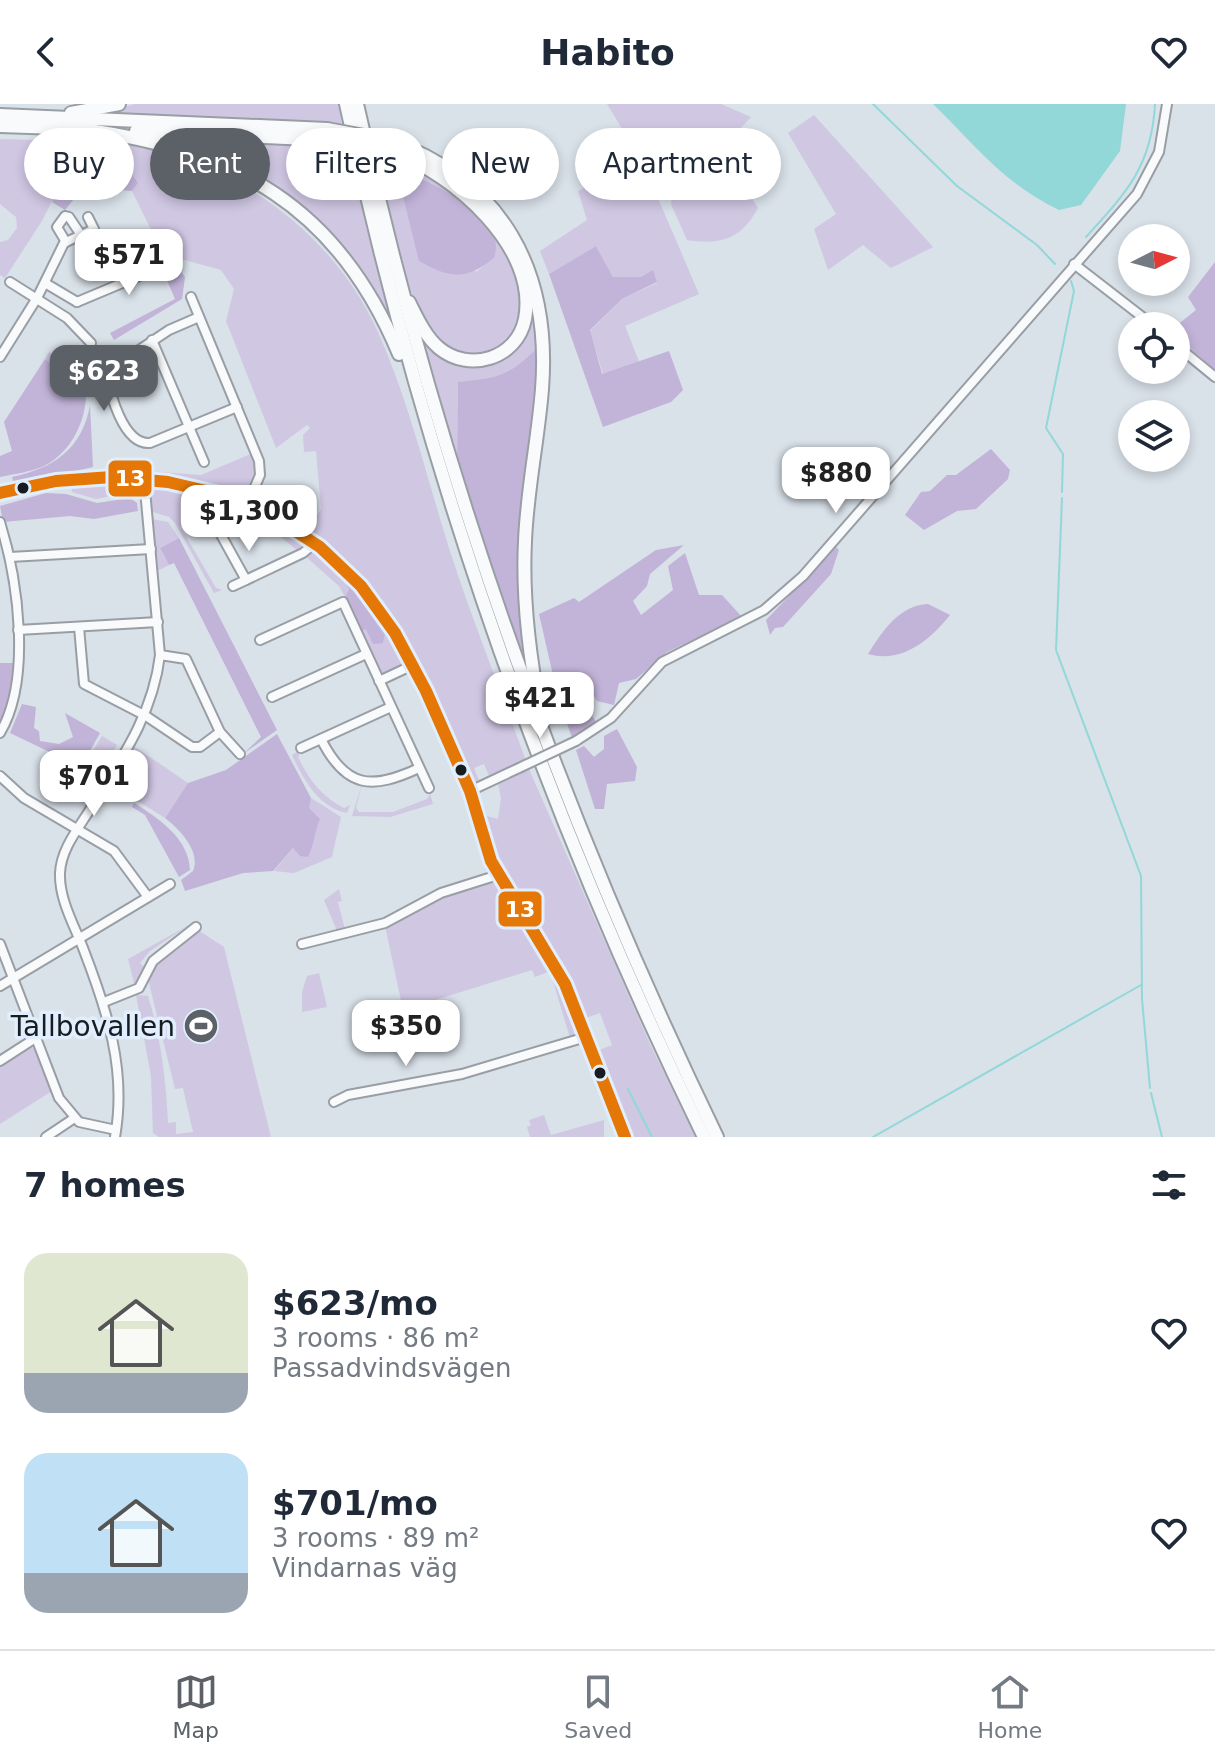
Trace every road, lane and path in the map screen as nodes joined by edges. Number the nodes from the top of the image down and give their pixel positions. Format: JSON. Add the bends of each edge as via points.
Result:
{"nodes":[{"id":1,"x":119,"y":104,"type":"edge"},
{"id":2,"x":346,"y":104,"type":"edge"},
{"id":3,"x":357,"y":104,"type":"edge"},
{"id":4,"x":1167,"y":104,"type":"edge"},
{"id":5,"x":0,"y":115,"type":"edge"},
{"id":6,"x":48,"y":117,"type":"junction"},
{"id":7,"x":0,"y":126,"type":"edge"},
{"id":8,"x":54,"y":128,"type":"edge"},
{"id":9,"x":134,"y":130,"type":"edge"},
{"id":10,"x":286,"y":131,"type":"edge"},
{"id":11,"x":286,"y":133,"type":"edge"},
{"id":12,"x":134,"y":137,"type":"edge"},
{"id":13,"x":426,"y":157,"type":"edge"},
{"id":14,"x":426,"y":166,"type":"edge"},
{"id":15,"x":88,"y":217,"type":"dead end"},
{"id":16,"x":81,"y":235,"type":"junction"},
{"id":17,"x":66,"y":242,"type":"junction"},
{"id":18,"x":170,"y":263,"type":"dead end"},
{"id":19,"x":1074,"y":264,"type":"junction"},
{"id":20,"x":395,"y":270,"type":"junction"},
{"id":21,"x":10,"y":282,"type":"dead end"},
{"id":22,"x":45,"y":283,"type":"junction"},
{"id":23,"x":191,"y":297,"type":"dead end"},
{"id":24,"x":37,"y":298,"type":"junction"},
{"id":25,"x":77,"y":302,"type":"junction"},
{"id":26,"x":1136,"y":312,"type":"edge"},
{"id":27,"x":199,"y":317,"type":"junction"},
{"id":28,"x":67,"y":318,"type":"junction"},
{"id":29,"x":152,"y":340,"type":"junction"},
{"id":30,"x":91,"y":343,"type":"dead end"},
{"id":31,"x":1190,"y":356,"type":"edge"},
{"id":32,"x":0,"y":357,"type":"edge"},
{"id":33,"x":1215,"y":377,"type":"edge"},
{"id":34,"x":237,"y":407,"type":"junction"},
{"id":35,"x":422,"y":413,"type":"junction"},
{"id":36,"x":189,"y":427,"type":"junction"},
{"id":37,"x":204,"y":462,"type":"dead end"},
{"id":38,"x":144,"y":479,"type":"junction"},
{"id":39,"x":0,"y":493,"type":"edge"},
{"id":40,"x":248,"y":503,"type":"junction"},
{"id":41,"x":204,"y":504,"type":"dead end"},
{"id":42,"x":0,"y":522,"type":"edge"},
{"id":43,"x":315,"y":543,"type":"junction"},
{"id":44,"x":151,"y":549,"type":"junction"},
{"id":45,"x":10,"y":557,"type":"junction"},
{"id":46,"x":246,"y":580,"type":"junction"},
{"id":47,"x":233,"y":586,"type":"dead end"},
{"id":48,"x":158,"y":622,"type":"junction"},
{"id":49,"x":79,"y":627,"type":"junction"},
{"id":50,"x":18,"y":630,"type":"junction"},
{"id":51,"x":260,"y":640,"type":"dead end"},
{"id":52,"x":366,"y":654,"type":"junction"},
{"id":53,"x":160,"y":655,"type":"junction"},
{"id":54,"x":413,"y":665,"type":"junction"},
{"id":55,"x":379,"y":681,"type":"junction"},
{"id":56,"x":272,"y":697,"type":"dead end"},
{"id":57,"x":391,"y":707,"type":"junction"},
{"id":58,"x":146,"y":716,"type":"junction"},
{"id":59,"x":220,"y":732,"type":"junction"},
{"id":60,"x":0,"y":733,"type":"edge"},
{"id":61,"x":321,"y":739,"type":"junction"},
{"id":62,"x":301,"y":748,"type":"dead end"},
{"id":63,"x":549,"y":751,"type":"junction"},
{"id":64,"x":240,"y":754,"type":"dead end"},
{"id":65,"x":419,"y":768,"type":"junction"},
{"id":66,"x":0,"y":776,"type":"edge"},
{"id":67,"x":429,"y":788,"type":"dead end"},
{"id":68,"x":470,"y":791,"type":"junction"},
{"id":69,"x":79,"y":827,"type":"junction"},
{"id":70,"x":498,"y":875,"type":"junction"},
{"id":71,"x":170,"y":884,"type":"dead end"},
{"id":72,"x":148,"y":897,"type":"junction"},
{"id":73,"x":196,"y":927,"type":"dead end"},
{"id":74,"x":79,"y":938,"type":"junction"},
{"id":75,"x":0,"y":944,"type":"edge"},
{"id":76,"x":302,"y":944,"type":"dead end"},
{"id":77,"x":12,"y":979,"type":"junction"},
{"id":78,"x":0,"y":986,"type":"edge"},
{"id":79,"x":104,"y":1002,"type":"junction"},
{"id":80,"x":586,"y":1037,"type":"junction"},
{"id":81,"x":34,"y":1039,"type":"junction"},
{"id":82,"x":0,"y":1061,"type":"edge"},
{"id":83,"x":334,"y":1102,"type":"dead end"},
{"id":84,"x":73,"y":1119,"type":"junction"},
{"id":85,"x":115,"y":1134,"type":"edge"},
{"id":86,"x":46,"y":1137,"type":"edge"},
{"id":87,"x":625,"y":1137,"type":"edge"},
{"id":88,"x":704,"y":1137,"type":"edge"},
{"id":89,"x":717,"y":1137,"type":"edge"}],
"edges":[{"from":1,"to":6,"type":"highway"},
{"from":2,"to":35,"type":"highway"},
{"from":3,"to":20,"type":"highway"},
{"from":4,"to":19,"type":"street","via":[[1164,138],[1147,179]]},
{"from":5,"to":6,"type":"highway"},
{"from":6,"to":10,"type":"highway"},
{"from":7,"to":8,"type":"highway"},
{"from":9,"to":11,"type":"highway"},
{"from":12,"to":35,"type":"highway","via":[[197,153],[253,179],[296,210],[342,255],[366,290],[390,333]]},
{"from":13,"to":63,"type":"highway","via":[[440,162],[481,195],[511,234],[535,289],[543,368],[526,517],[524,587],[529,648]]},
{"from":14,"to":20,"type":"highway","via":[[462,191],[492,223],[514,261],[525,292],[521,332],[491,358],[470,361],[452,356],[425,332]]},
{"from":15,"to":16,"type":"street","via":[[94,229]]},
{"from":16,"to":17,"type":"street"},
{"from":16,"to":17,"type":"street","via":[[65,216],[57,225]]},
{"from":17,"to":22,"type":"street"},
{"from":18,"to":25,"type":"street"},
{"from":19,"to":26,"type":"street"},
{"from":19,"to":68,"type":"street","bridge":true,"via":[[791,588],[743,622],[662,662],[611,718],[576,741]]},
{"from":20,"to":63,"type":"highway","via":[[454,476]]},
{"from":21,"to":24,"type":"street"},
{"from":22,"to":24,"type":"street"},
{"from":22,"to":25,"type":"street"},
{"from":23,"to":27,"type":"street"},
{"from":24,"to":28,"type":"street"},
{"from":24,"to":32,"type":"street"},
{"from":25,"to":28,"type":"street"},
{"from":27,"to":29,"type":"street"},
{"from":27,"to":34,"type":"street"},
{"from":28,"to":30,"type":"street"},
{"from":29,"to":36,"type":"street"},
{"from":29,"to":36,"type":"street","via":[[106,372],[128,433],[147,443]]},
{"from":31,"to":33,"type":"street"},
{"from":34,"to":36,"type":"street"},
{"from":34,"to":40,"type":"street","via":[[260,465]]},
{"from":35,"to":88,"type":"highway","via":[[468,562],[540,759],[628,974]]},
{"from":36,"to":37,"type":"street"},
{"from":38,"to":39,"type":"street","via":[[70,476]]},
{"from":38,"to":40,"type":"street","via":[[198,487]]},
{"from":38,"to":44,"type":"street"},
{"from":40,"to":43,"type":"street"},
{"from":41,"to":46,"type":"street"},
{"from":42,"to":45,"type":"street"},
{"from":43,"to":46,"type":"street"},
{"from":43,"to":54,"type":"street","via":[[367,592]]},
{"from":44,"to":45,"type":"street"},
{"from":44,"to":48,"type":"street"},
{"from":45,"to":50,"type":"street"},
{"from":46,"to":47,"type":"street"},
{"from":48,"to":49,"type":"street"},
{"from":48,"to":53,"type":"street"},
{"from":49,"to":50,"type":"street"},
{"from":49,"to":58,"type":"street","via":[[84,684]]},
{"from":50,"to":60,"type":"street","via":[[13,707]]},
{"from":51,"to":52,"type":"street","via":[[343,602]]},
{"from":52,"to":55,"type":"street"},
{"from":52,"to":56,"type":"street"},
{"from":53,"to":58,"type":"street"},
{"from":53,"to":59,"type":"street","via":[[186,659]]},
{"from":54,"to":55,"type":"street"},
{"from":54,"to":68,"type":"street"},
{"from":55,"to":57,"type":"street"},
{"from":57,"to":61,"type":"street"},
{"from":57,"to":65,"type":"street"},
{"from":58,"to":59,"type":"street","via":[[195,748]]},
{"from":58,"to":69,"type":"street"},
{"from":59,"to":64,"type":"street"},
{"from":61,"to":62,"type":"street"},
{"from":61,"to":65,"type":"street","via":[[339,768],[362,781],[390,781]]},
{"from":63,"to":89,"type":"highway","via":[[639,970]]},
{"from":65,"to":67,"type":"street"},
{"from":66,"to":69,"type":"street","via":[[24,798]]},
{"from":68,"to":70,"type":"street"},
{"from":69,"to":72,"type":"street","via":[[121,857]]},
{"from":69,"to":74,"type":"street","via":[[60,872],[62,896]]},
{"from":70,"to":76,"type":"street","via":[[441,893],[385,923]]},
{"from":70,"to":80,"type":"street","via":[[553,958]]},
{"from":71,"to":72,"type":"street"},
{"from":72,"to":74,"type":"street"},
{"from":73,"to":79,"type":"street","via":[[153,961],[139,988]]},
{"from":74,"to":77,"type":"street"},
{"from":74,"to":79,"type":"street"},
{"from":75,"to":77,"type":"street"},
{"from":77,"to":78,"type":"street"},
{"from":77,"to":81,"type":"street"},
{"from":79,"to":85,"type":"street","via":[[117,1062]]},
{"from":80,"to":83,"type":"street","via":[[484,1069]]},
{"from":80,"to":87,"type":"street"},
{"from":81,"to":82,"type":"street"},
{"from":81,"to":84,"type":"street","via":[[54,1090]]},
{"from":84,"to":85,"type":"street"},
{"from":84,"to":86,"type":"street"}]}
